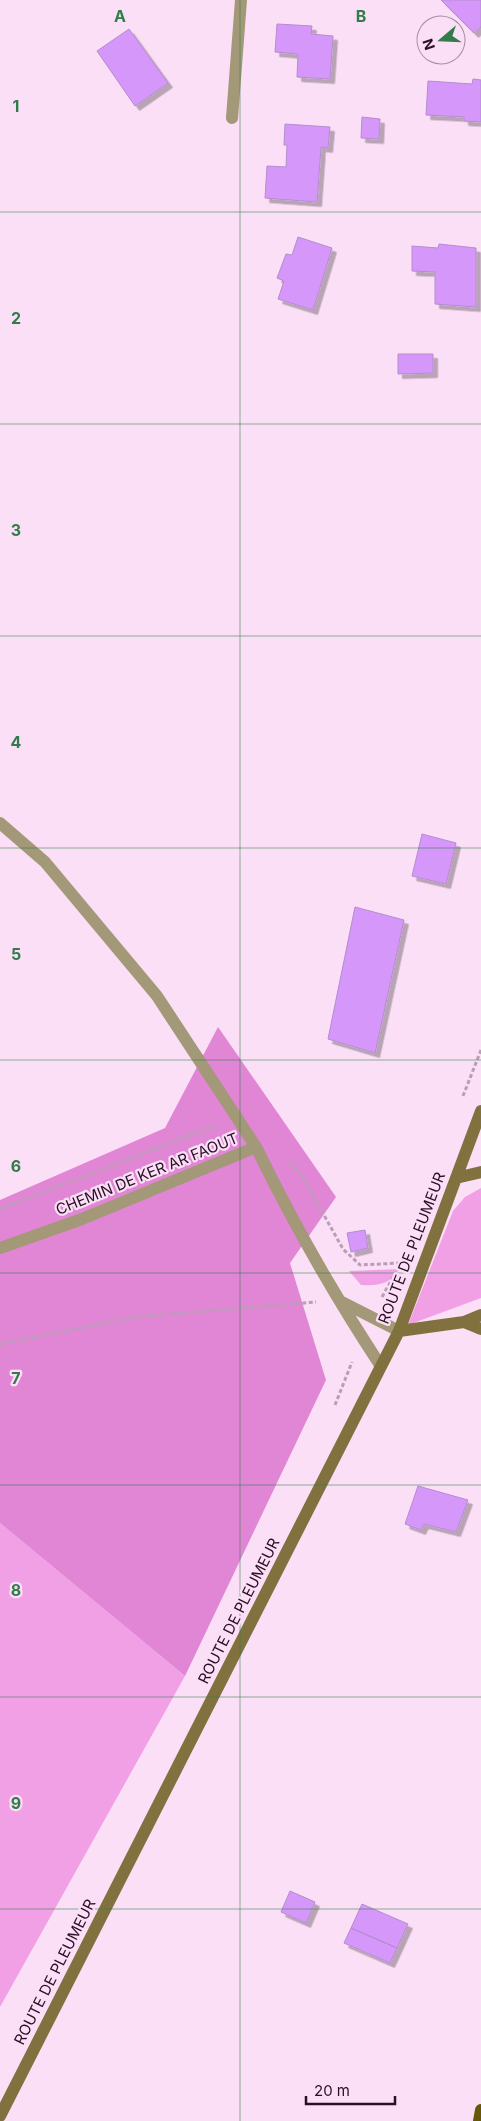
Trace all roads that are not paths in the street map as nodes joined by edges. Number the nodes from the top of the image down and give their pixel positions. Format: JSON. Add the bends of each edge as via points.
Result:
{"nodes":[{"id":1,"x":241,"y":0,"type":"edge"},
{"id":2,"x":232,"y":118,"type":"dead end"},
{"id":3,"x":0,"y":823,"type":"edge"},
{"id":4,"x":481,"y":1111,"type":"edge"},
{"id":5,"x":256,"y":1147,"type":"junction"},
{"id":6,"x":481,"y":1172,"type":"edge"},
{"id":7,"x":456,"y":1178,"type":"junction"},
{"id":8,"x":0,"y":1248,"type":"edge"},
{"id":9,"x":338,"y":1300,"type":"junction"},
{"id":10,"x":481,"y":1315,"type":"edge"},
{"id":11,"x":464,"y":1322,"type":"junction"},
{"id":12,"x":481,"y":1329,"type":"edge"},
{"id":13,"x":399,"y":1331,"type":"junction"},
{"id":14,"x":380,"y":1365,"type":"junction"},
{"id":15,"x":481,"y":2110,"type":"edge"},
{"id":16,"x":0,"y":2116,"type":"edge"},
{"id":17,"x":479,"y":2121,"type":"edge"}],
"edges":[{"from":1,"to":2,"type":"street"},
{"from":3,"to":5,"type":"street","via":[[45,862],[157,996]]},
{"from":4,"to":7,"type":"main road","name":"ROUTE DE PLEUMEUR"},
{"from":5,"to":8,"type":"street","name":"CHEMIN DE KER AR FAOUT"},
{"from":5,"to":9,"type":"street","name":"CHEMIN DE KER AR FAOUT","via":[[289,1214]]},
{"from":6,"to":7,"type":"main road"},
{"from":7,"to":13,"type":"main road","name":"ROUTE DE PLEUMEUR"},
{"from":9,"to":13,"type":"street"},
{"from":9,"to":14,"type":"street","name":"CHEMIN DE KER AR FAOUT"},
{"from":10,"to":11,"type":"main road"},
{"from":11,"to":12,"type":"main road"},
{"from":11,"to":13,"type":"main road"},
{"from":13,"to":14,"type":"main road","name":"ROUTE DE PLEUMEUR"},
{"from":14,"to":16,"type":"main road","name":"ROUTE DE PLEUMEUR"},
{"from":15,"to":17,"type":"main road"}]}
